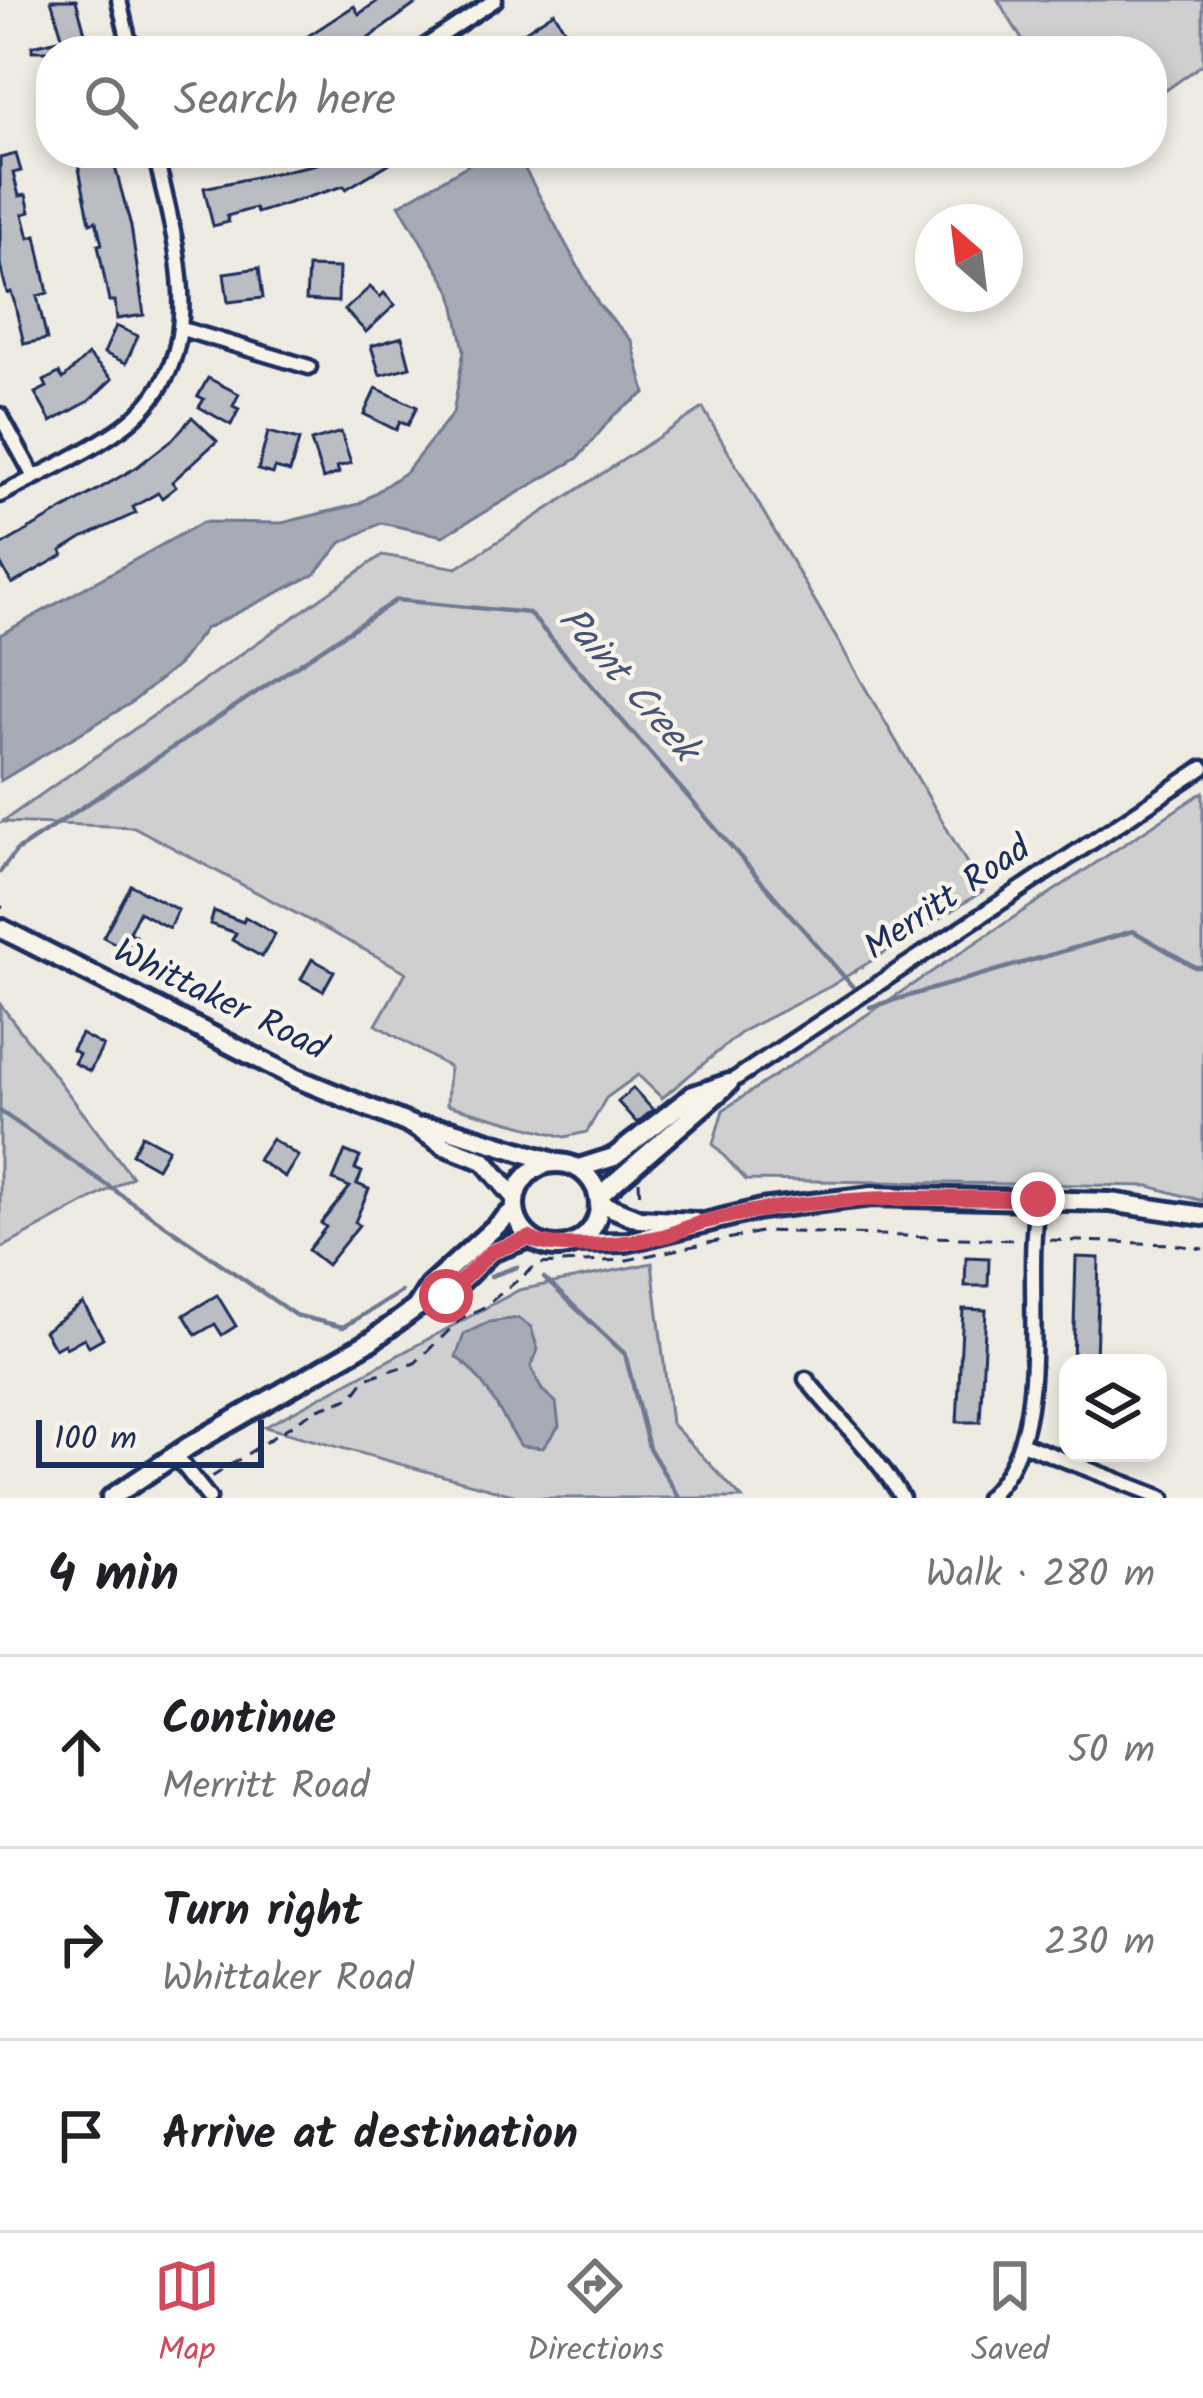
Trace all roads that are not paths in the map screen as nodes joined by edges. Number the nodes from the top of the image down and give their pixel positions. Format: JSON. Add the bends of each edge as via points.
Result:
{"nodes":[{"id":1,"x":119,"y":0,"type":"edge"},
{"id":2,"x":495,"y":0,"type":"edge"},
{"id":3,"x":127,"y":36,"type":"edge"},
{"id":4,"x":441,"y":36,"type":"edge"},
{"id":5,"x":159,"y":168,"type":"edge"},
{"id":6,"x":182,"y":329,"type":"junction"},
{"id":7,"x":309,"y":367,"type":"dead end"},
{"id":8,"x":0,"y":415,"type":"edge"},
{"id":9,"x":34,"y":477,"type":"junction"},
{"id":10,"x":0,"y":495,"type":"edge"},
{"id":11,"x":1203,"y":768,"type":"edge"},
{"id":12,"x":0,"y":928,"type":"edge"},
{"id":13,"x":729,"y":1082,"type":"junction"},
{"id":14,"x":414,"y":1126,"type":"junction"},
{"id":15,"x":555,"y":1162,"type":"junction"},
{"id":16,"x":579,"y":1168,"type":"junction"},
{"id":17,"x":1038,"y":1199,"type":"junction"},
{"id":18,"x":599,"y":1200,"type":"junction"},
{"id":19,"x":514,"y":1204,"type":"junction"},
{"id":20,"x":1203,"y":1216,"type":"edge"},
{"id":21,"x":702,"y":1222,"type":"junction"},
{"id":22,"x":529,"y":1238,"type":"junction"},
{"id":23,"x":576,"y":1244,"type":"junction"},
{"id":24,"x":417,"y":1307,"type":"junction"},
{"id":25,"x":806,"y":1379,"type":"dead end"},
{"id":26,"x":1021,"y":1443,"type":"junction"},
{"id":27,"x":176,"y":1455,"type":"junction"},
{"id":28,"x":111,"y":1498,"type":"edge"},
{"id":29,"x":209,"y":1498,"type":"edge"},
{"id":30,"x":902,"y":1498,"type":"edge"},
{"id":31,"x":987,"y":1498,"type":"edge"},
{"id":32,"x":1163,"y":1498,"type":"edge"}],
"edges":[{"from":1,"to":3,"type":"street"},
{"from":2,"to":4,"type":"street"},
{"from":5,"to":6,"type":"street","via":[[182,273]]},
{"from":6,"to":7,"type":"street"},
{"from":6,"to":9,"type":"street","via":[[142,409]]},
{"from":8,"to":9,"type":"street"},
{"from":9,"to":10,"type":"street"},
{"from":11,"to":13,"type":"street","name":"Merritt Road"},
{"from":12,"to":14,"type":"main road","name":"Whittaker Road","via":[[296,1078]]},
{"from":13,"to":16,"type":"main road","name":"Merritt Road","via":[[693,1095],[614,1157]]},
{"from":13,"to":18,"type":"main road","name":"Merritt Road"},
{"from":14,"to":15,"type":"main road","name":"Whittaker Road"},
{"from":14,"to":19,"type":"main road","name":"Whittaker Road","via":[[484,1161]]},
{"from":15,"to":16,"type":"main road"},
{"from":15,"to":19,"type":"main road","via":[[533,1170]]},
{"from":16,"to":18,"type":"main road"},
{"from":17,"to":20,"type":"main road"},
{"from":17,"to":21,"type":"main road","via":[[872,1196]]},
{"from":17,"to":26,"type":"street"},
{"from":18,"to":21,"type":"main road","via":[[640,1219]]},
{"from":18,"to":23,"type":"main road","via":[[594,1227]]},
{"from":19,"to":22,"type":"main road"},
{"from":19,"to":24,"type":"main road"},
{"from":21,"to":23,"type":"main road","via":[[666,1236]]},
{"from":22,"to":23,"type":"main road","via":[[551,1247]]},
{"from":22,"to":24,"type":"main road","via":[[491,1252],[446,1296]]},
{"from":24,"to":27,"type":"main road"},
{"from":25,"to":30,"type":"street","via":[[883,1464]]},
{"from":26,"to":31,"type":"street"},
{"from":26,"to":32,"type":"street"},
{"from":27,"to":28,"type":"main road"},
{"from":27,"to":29,"type":"street"}]}
